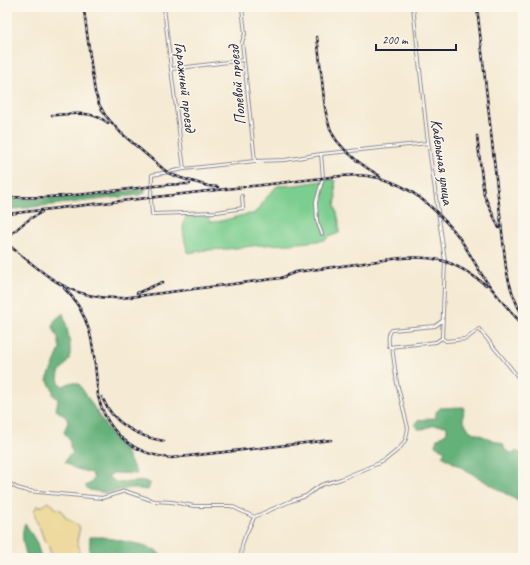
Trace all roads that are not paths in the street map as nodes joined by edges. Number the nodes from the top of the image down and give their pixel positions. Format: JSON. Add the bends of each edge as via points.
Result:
{"nodes":[{"id":1,"x":164,"y":7,"type":"edge"},
{"id":2,"x":242,"y":7,"type":"edge"},
{"id":3,"x":413,"y":7,"type":"edge"},
{"id":4,"x":244,"y":60,"type":"junction"},
{"id":5,"x":171,"y":69,"type":"junction"},
{"id":6,"x":428,"y":143,"type":"junction"},
{"id":7,"x":321,"y":154,"type":"junction"},
{"id":8,"x":255,"y":161,"type":"junction"},
{"id":9,"x":184,"y":169,"type":"junction"},
{"id":10,"x":242,"y":196,"type":"dead end"},
{"id":11,"x":322,"y":234,"type":"dead end"},
{"id":12,"x":442,"y":321,"type":"junction"},
{"id":13,"x":442,"y":338,"type":"junction"},
{"id":14,"x":392,"y":346,"type":"junction"},
{"id":15,"x":523,"y":383,"type":"edge"},
{"id":16,"x":7,"y":482,"type":"edge"},
{"id":17,"x":254,"y":517,"type":"junction"},
{"id":18,"x":242,"y":558,"type":"edge"}],
"edges":[{"from":1,"to":5,"type":"street","name":"Гаражный проезд"},
{"from":2,"to":4,"type":"street","name":"Полевой проезд"},
{"from":3,"to":6,"type":"street","name":"Кабельная улица"},
{"from":4,"to":5,"type":"street"},
{"from":4,"to":8,"type":"street","name":"Полевой проезд"},
{"from":5,"to":9,"type":"street","name":"Гаражный проезд"},
{"from":6,"to":7,"type":"street"},
{"from":6,"to":12,"type":"street","name":"Кабельная улица","via":[[445,262]]},
{"from":7,"to":8,"type":"street","via":[[285,160]]},
{"from":7,"to":11,"type":"street","via":[[323,178],[316,202],[317,221]]},
{"from":8,"to":9,"type":"street"},
{"from":9,"to":10,"type":"street","via":[[152,175],[152,214],[217,212],[243,208]]},
{"from":12,"to":13,"type":"street","name":"Кабельная улица"},
{"from":12,"to":14,"type":"street","via":[[435,326],[392,331],[389,336],[389,347]]},
{"from":13,"to":14,"type":"street","via":[[436,342]]},
{"from":13,"to":15,"type":"street","via":[[446,341],[466,339],[479,328]]},
{"from":14,"to":17,"type":"street","via":[[408,428],[406,439],[400,448],[384,462],[321,486],[306,496]]},
{"from":16,"to":17,"type":"street","via":[[24,491],[102,498],[126,491],[154,501],[194,506],[232,506]]},
{"from":17,"to":18,"type":"street","via":[[242,545]]}]}
